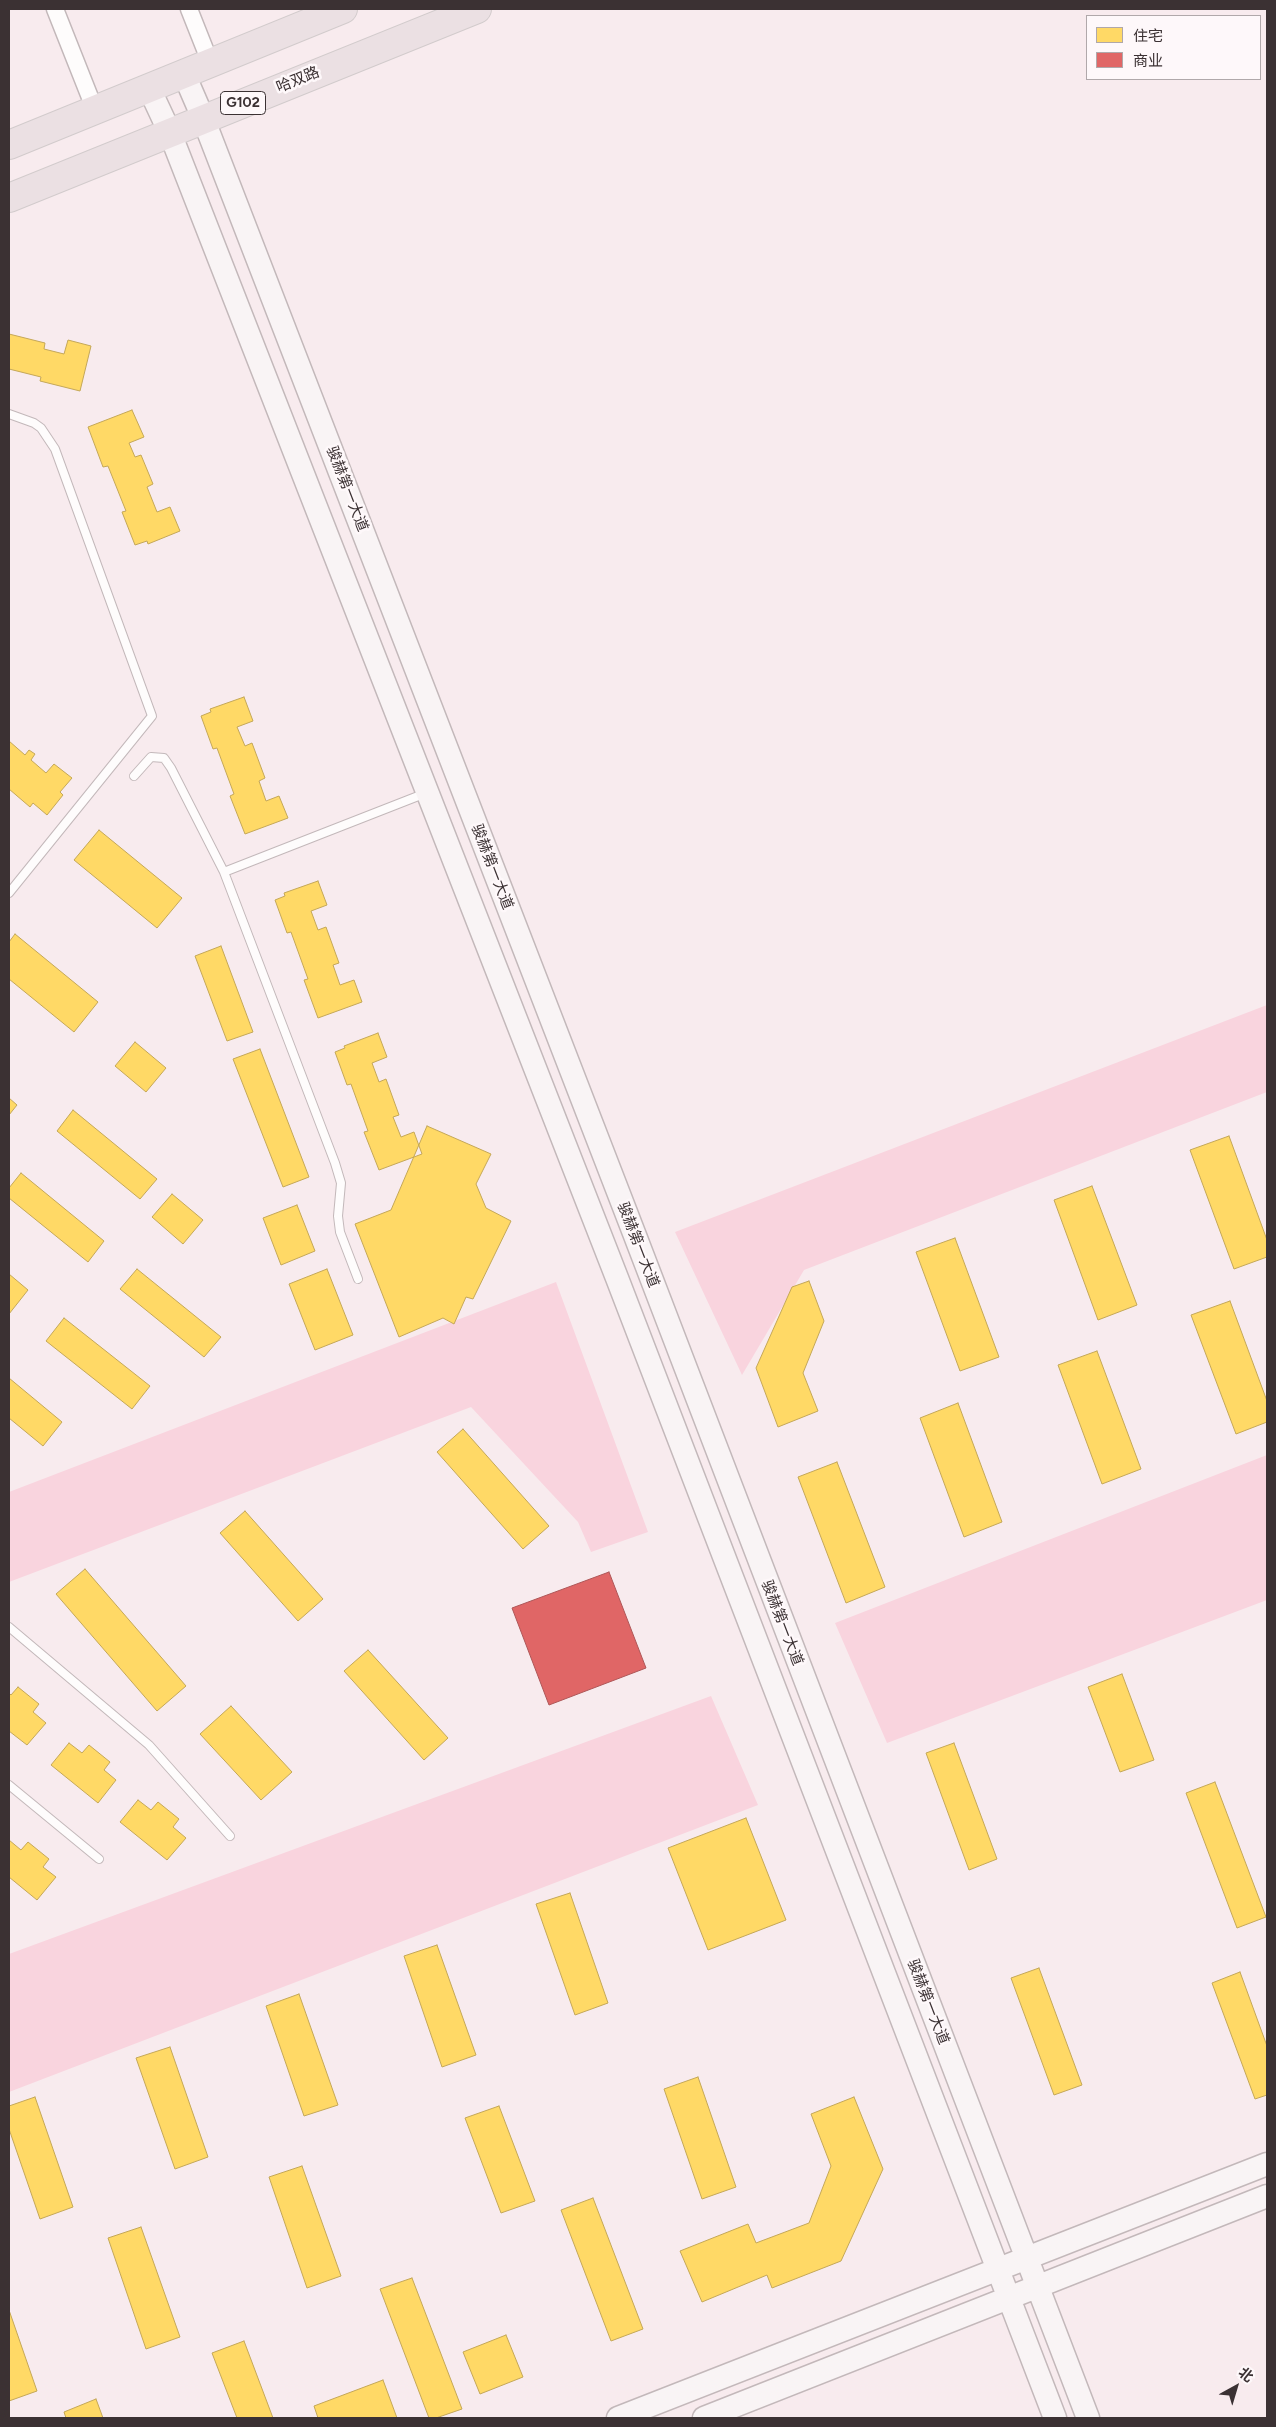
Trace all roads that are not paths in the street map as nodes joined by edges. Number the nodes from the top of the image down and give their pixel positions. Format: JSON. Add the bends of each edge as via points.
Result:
{"nodes":[{"id":1,"x":54,"y":9,"type":"edge"},
{"id":2,"x":190,"y":9,"type":"edge"},
{"id":3,"x":343,"y":9,"type":"edge"},
{"id":4,"x":477,"y":9,"type":"edge"},
{"id":5,"x":210,"y":62,"type":"junction"},
{"id":6,"x":184,"y":74,"type":"junction"},
{"id":7,"x":149,"y":88,"type":"junction"},
{"id":8,"x":95,"y":110,"type":"junction"},
{"id":9,"x":203,"y":118,"type":"junction"},
{"id":10,"x":170,"y":133,"type":"junction"},
{"id":11,"x":9,"y":145,"type":"edge"},
{"id":12,"x":9,"y":198,"type":"edge"},
{"id":13,"x":9,"y":414,"type":"edge"},
{"id":14,"x":134,"y":776,"type":"dead end"},
{"id":15,"x":427,"y":792,"type":"junction"},
{"id":16,"x":224,"y":872,"type":"junction"},
{"id":17,"x":9,"y":893,"type":"edge"},
{"id":18,"x":358,"y":1279,"type":"dead end"},
{"id":19,"x":9,"y":1627,"type":"edge"},
{"id":20,"x":9,"y":1785,"type":"edge"},
{"id":21,"x":230,"y":1836,"type":"dead end"},
{"id":22,"x":99,"y":1859,"type":"dead end"},
{"id":23,"x":1267,"y":2164,"type":"edge"},
{"id":24,"x":1267,"y":2196,"type":"edge"},
{"id":25,"x":1027,"y":2260,"type":"junction"},
{"id":26,"x":998,"y":2270,"type":"junction"},
{"id":27,"x":1038,"y":2287,"type":"junction"},
{"id":28,"x":1010,"y":2299,"type":"junction"},
{"id":29,"x":618,"y":2418,"type":"edge"},
{"id":30,"x":704,"y":2418,"type":"edge"},
{"id":31,"x":1055,"y":2418,"type":"edge"},
{"id":32,"x":1088,"y":2418,"type":"edge"}],
"edges":[{"from":1,"to":8,"type":"street"},
{"from":2,"to":5,"type":"street"},
{"from":3,"to":5,"type":"highway"},
{"from":4,"to":9,"type":"highway","name":"哈双路","number":"G102"},
{"from":5,"to":6,"type":"highway"},
{"from":6,"to":7,"type":"highway"},
{"from":6,"to":9,"type":"main road","name":"骏赫第一大道"},
{"from":7,"to":8,"type":"highway"},
{"from":7,"to":10,"type":"main road","name":"骏赫第一大道"},
{"from":8,"to":11,"type":"highway"},
{"from":9,"to":10,"type":"highway","name":"哈双路","number":"G102"},
{"from":9,"to":25,"type":"main road","name":"骏赫第一大道"},
{"from":10,"to":12,"type":"highway","name":"哈双路","number":"G102"},
{"from":10,"to":15,"type":"main road","name":"骏赫第一大道"},
{"from":13,"to":17,"type":"lane","via":[[41,428],[54,449],[152,716]]},
{"from":14,"to":16,"type":"lane","via":[[151,757],[164,758]]},
{"from":15,"to":16,"type":"lane"},
{"from":15,"to":26,"type":"main road","name":"骏赫第一大道"},
{"from":16,"to":18,"type":"lane","via":[[342,1183],[338,1216],[340,1232]]},
{"from":19,"to":21,"type":"lane","via":[[144,1740]]},
{"from":20,"to":22,"type":"lane"},
{"from":23,"to":25,"type":"main road"},
{"from":24,"to":27,"type":"main road"},
{"from":25,"to":26,"type":"main road"},
{"from":25,"to":27,"type":"main road","name":"骏赫第一大道"},
{"from":26,"to":28,"type":"main road","name":"骏赫第一大道"},
{"from":26,"to":29,"type":"main road"},
{"from":27,"to":28,"type":"main road"},
{"from":27,"to":32,"type":"main road","name":"骏赫第一大道"},
{"from":28,"to":30,"type":"main road"},
{"from":28,"to":31,"type":"main road","name":"骏赫第一大道"}]}
